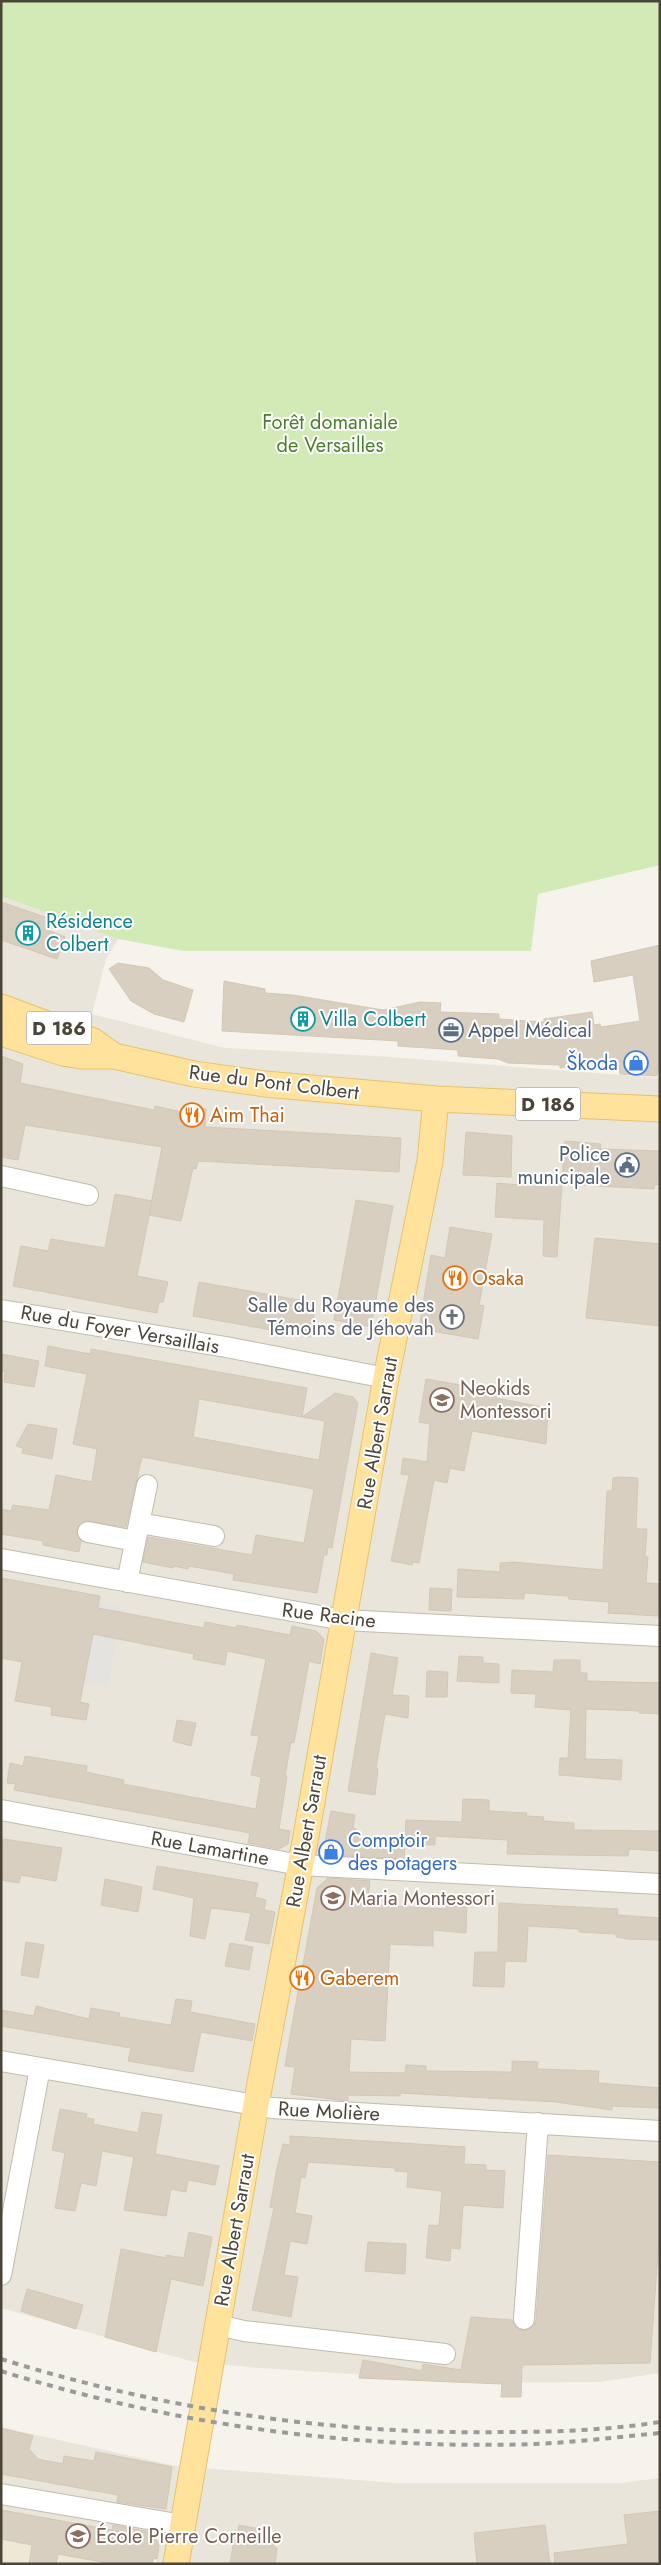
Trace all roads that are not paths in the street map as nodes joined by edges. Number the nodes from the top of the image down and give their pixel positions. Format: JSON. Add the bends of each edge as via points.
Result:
{"nodes":[{"id":1,"x":1,"y":1007,"type":"edge"},
{"id":2,"x":1,"y":1033,"type":"edge"},
{"id":3,"x":114,"y":1056,"type":"junction"},
{"id":4,"x":436,"y":1100,"type":"junction"},
{"id":5,"x":660,"y":1109,"type":"edge"},
{"id":6,"x":1,"y":1176,"type":"edge"},
{"id":7,"x":88,"y":1195,"type":"dead end"},
{"id":8,"x":1,"y":1310,"type":"edge"},
{"id":9,"x":386,"y":1378,"type":"junction"},
{"id":10,"x":147,"y":1485,"type":"dead end"},
{"id":11,"x":88,"y":1532,"type":"dead end"},
{"id":12,"x":137,"y":1532,"type":"junction"},
{"id":13,"x":214,"y":1536,"type":"dead end"},
{"id":14,"x":1,"y":1559,"type":"edge"},
{"id":15,"x":128,"y":1582,"type":"junction"},
{"id":16,"x":343,"y":1620,"type":"junction"},
{"id":17,"x":660,"y":1636,"type":"edge"},
{"id":18,"x":1,"y":1810,"type":"edge"},
{"id":19,"x":300,"y":1865,"type":"junction"},
{"id":20,"x":660,"y":1884,"type":"edge"},
{"id":21,"x":1,"y":2061,"type":"edge"},
{"id":22,"x":40,"y":2068,"type":"junction"},
{"id":23,"x":256,"y":2105,"type":"junction"},
{"id":24,"x":538,"y":2123,"type":"junction"},
{"id":25,"x":660,"y":2131,"type":"edge"},
{"id":26,"x":1,"y":2275,"type":"edge"},
{"id":27,"x":524,"y":2319,"type":"dead end"},
{"id":28,"x":218,"y":2325,"type":"junction"},
{"id":29,"x":444,"y":2354,"type":"dead end"},
{"id":30,"x":1,"y":2494,"type":"edge"},
{"id":31,"x":183,"y":2525,"type":"junction"},
{"id":32,"x":176,"y":2564,"type":"edge"}],
"edges":[{"from":1,"to":3,"type":"main road","name":"Rue du Pont Colbert","number":"D 186","via":[[93,1041]]},
{"from":2,"to":3,"type":"main road","name":"Rue du Pont Colbert","number":"D 186","via":[[63,1053]]},
{"from":3,"to":4,"type":"main road","name":"Rue du Pont Colbert","number":"D 186","via":[[194,1074],[265,1084]]},
{"from":4,"to":5,"type":"main road","number":"D 186"},
{"from":4,"to":9,"type":"main road","name":"Rue Albert Sarraut","via":[[430,1161]]},
{"from":6,"to":7,"type":"street"},
{"from":8,"to":9,"type":"street","name":"Rue du Foyer Versaillais","via":[[226,1347]]},
{"from":9,"to":16,"type":"main road","name":"Rue Albert Sarraut"},
{"from":10,"to":12,"type":"street"},
{"from":11,"to":12,"type":"street"},
{"from":12,"to":13,"type":"street"},
{"from":12,"to":15,"type":"street"},
{"from":14,"to":15,"type":"street","name":"Rue Racine"},
{"from":15,"to":16,"type":"street","name":"Rue Racine"},
{"from":16,"to":17,"type":"street","name":"Rue Racine"},
{"from":16,"to":19,"type":"main road","name":"Rue Albert Sarraut"},
{"from":18,"to":19,"type":"street","name":"Rue Lamartine"},
{"from":19,"to":20,"type":"street","name":"Rue Lamartine"},
{"from":19,"to":23,"type":"main road","name":"Rue Albert Sarraut"},
{"from":21,"to":22,"type":"street","name":"Rue Molière"},
{"from":22,"to":23,"type":"street","name":"Rue Molière"},
{"from":22,"to":26,"type":"street"},
{"from":23,"to":24,"type":"street","name":"Rue Molière"},
{"from":23,"to":28,"type":"main road","name":"Rue Albert Sarraut"},
{"from":24,"to":25,"type":"street","name":"Rue Molière"},
{"from":24,"to":27,"type":"street"},
{"from":28,"to":29,"type":"street","via":[[244,2331]]},
{"from":28,"to":31,"type":"main road","name":"Rue Albert Sarraut"},
{"from":30,"to":31,"type":"street"},
{"from":31,"to":32,"type":"main road","name":"Rue Albert Sarraut"}]}
